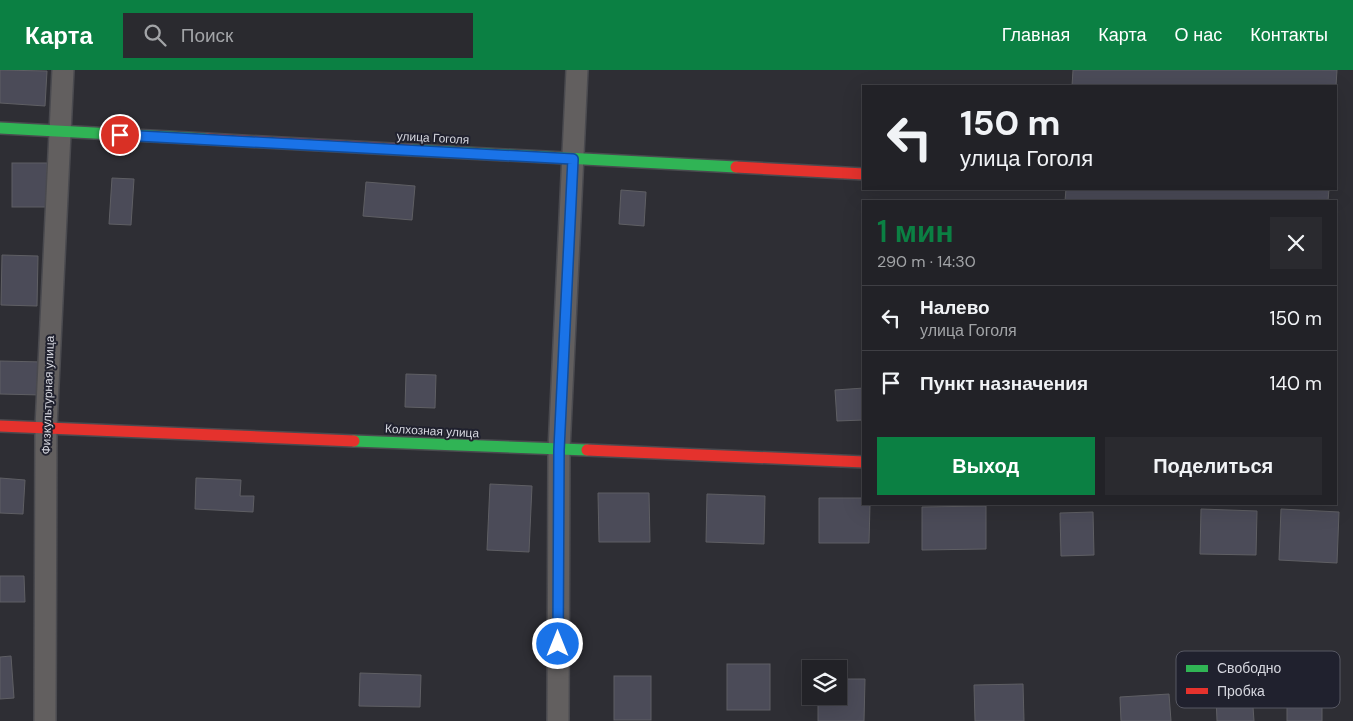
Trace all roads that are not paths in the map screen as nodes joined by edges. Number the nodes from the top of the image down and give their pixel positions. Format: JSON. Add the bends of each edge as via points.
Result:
{"nodes":[{"id":1,"x":63,"y":70,"type":"edge"},
{"id":2,"x":577,"y":70,"type":"edge"},
{"id":3,"x":0,"y":128,"type":"edge"},
{"id":4,"x":61,"y":132,"type":"junction"},
{"id":5,"x":573,"y":159,"type":"junction"},
{"id":6,"x":862,"y":174,"type":"edge"},
{"id":7,"x":0,"y":426,"type":"edge"},
{"id":8,"x":46,"y":428,"type":"junction"},
{"id":9,"x":559,"y":450,"type":"junction"},
{"id":10,"x":862,"y":462,"type":"edge"},
{"id":11,"x":44,"y":721,"type":"edge"},
{"id":12,"x":558,"y":721,"type":"edge"}],
"edges":[{"from":1,"to":4,"type":"street","name":"Физкультурная улица"},
{"from":2,"to":5,"type":"street"},
{"from":3,"to":4,"type":"street","name":"улица Гоголя"},
{"from":4,"to":5,"type":"street","name":"улица Гоголя"},
{"from":4,"to":8,"type":"street","name":"Физкультурная улица"},
{"from":5,"to":6,"type":"street","name":"улица Гоголя"},
{"from":5,"to":9,"type":"street"},
{"from":7,"to":8,"type":"street","name":"Колхозная улица"},
{"from":8,"to":9,"type":"street","name":"Колхозная улица"},
{"from":8,"to":11,"type":"street","name":"Физкультурная улица"},
{"from":9,"to":10,"type":"street","name":"Колхозная улица"},
{"from":9,"to":12,"type":"street"}]}
